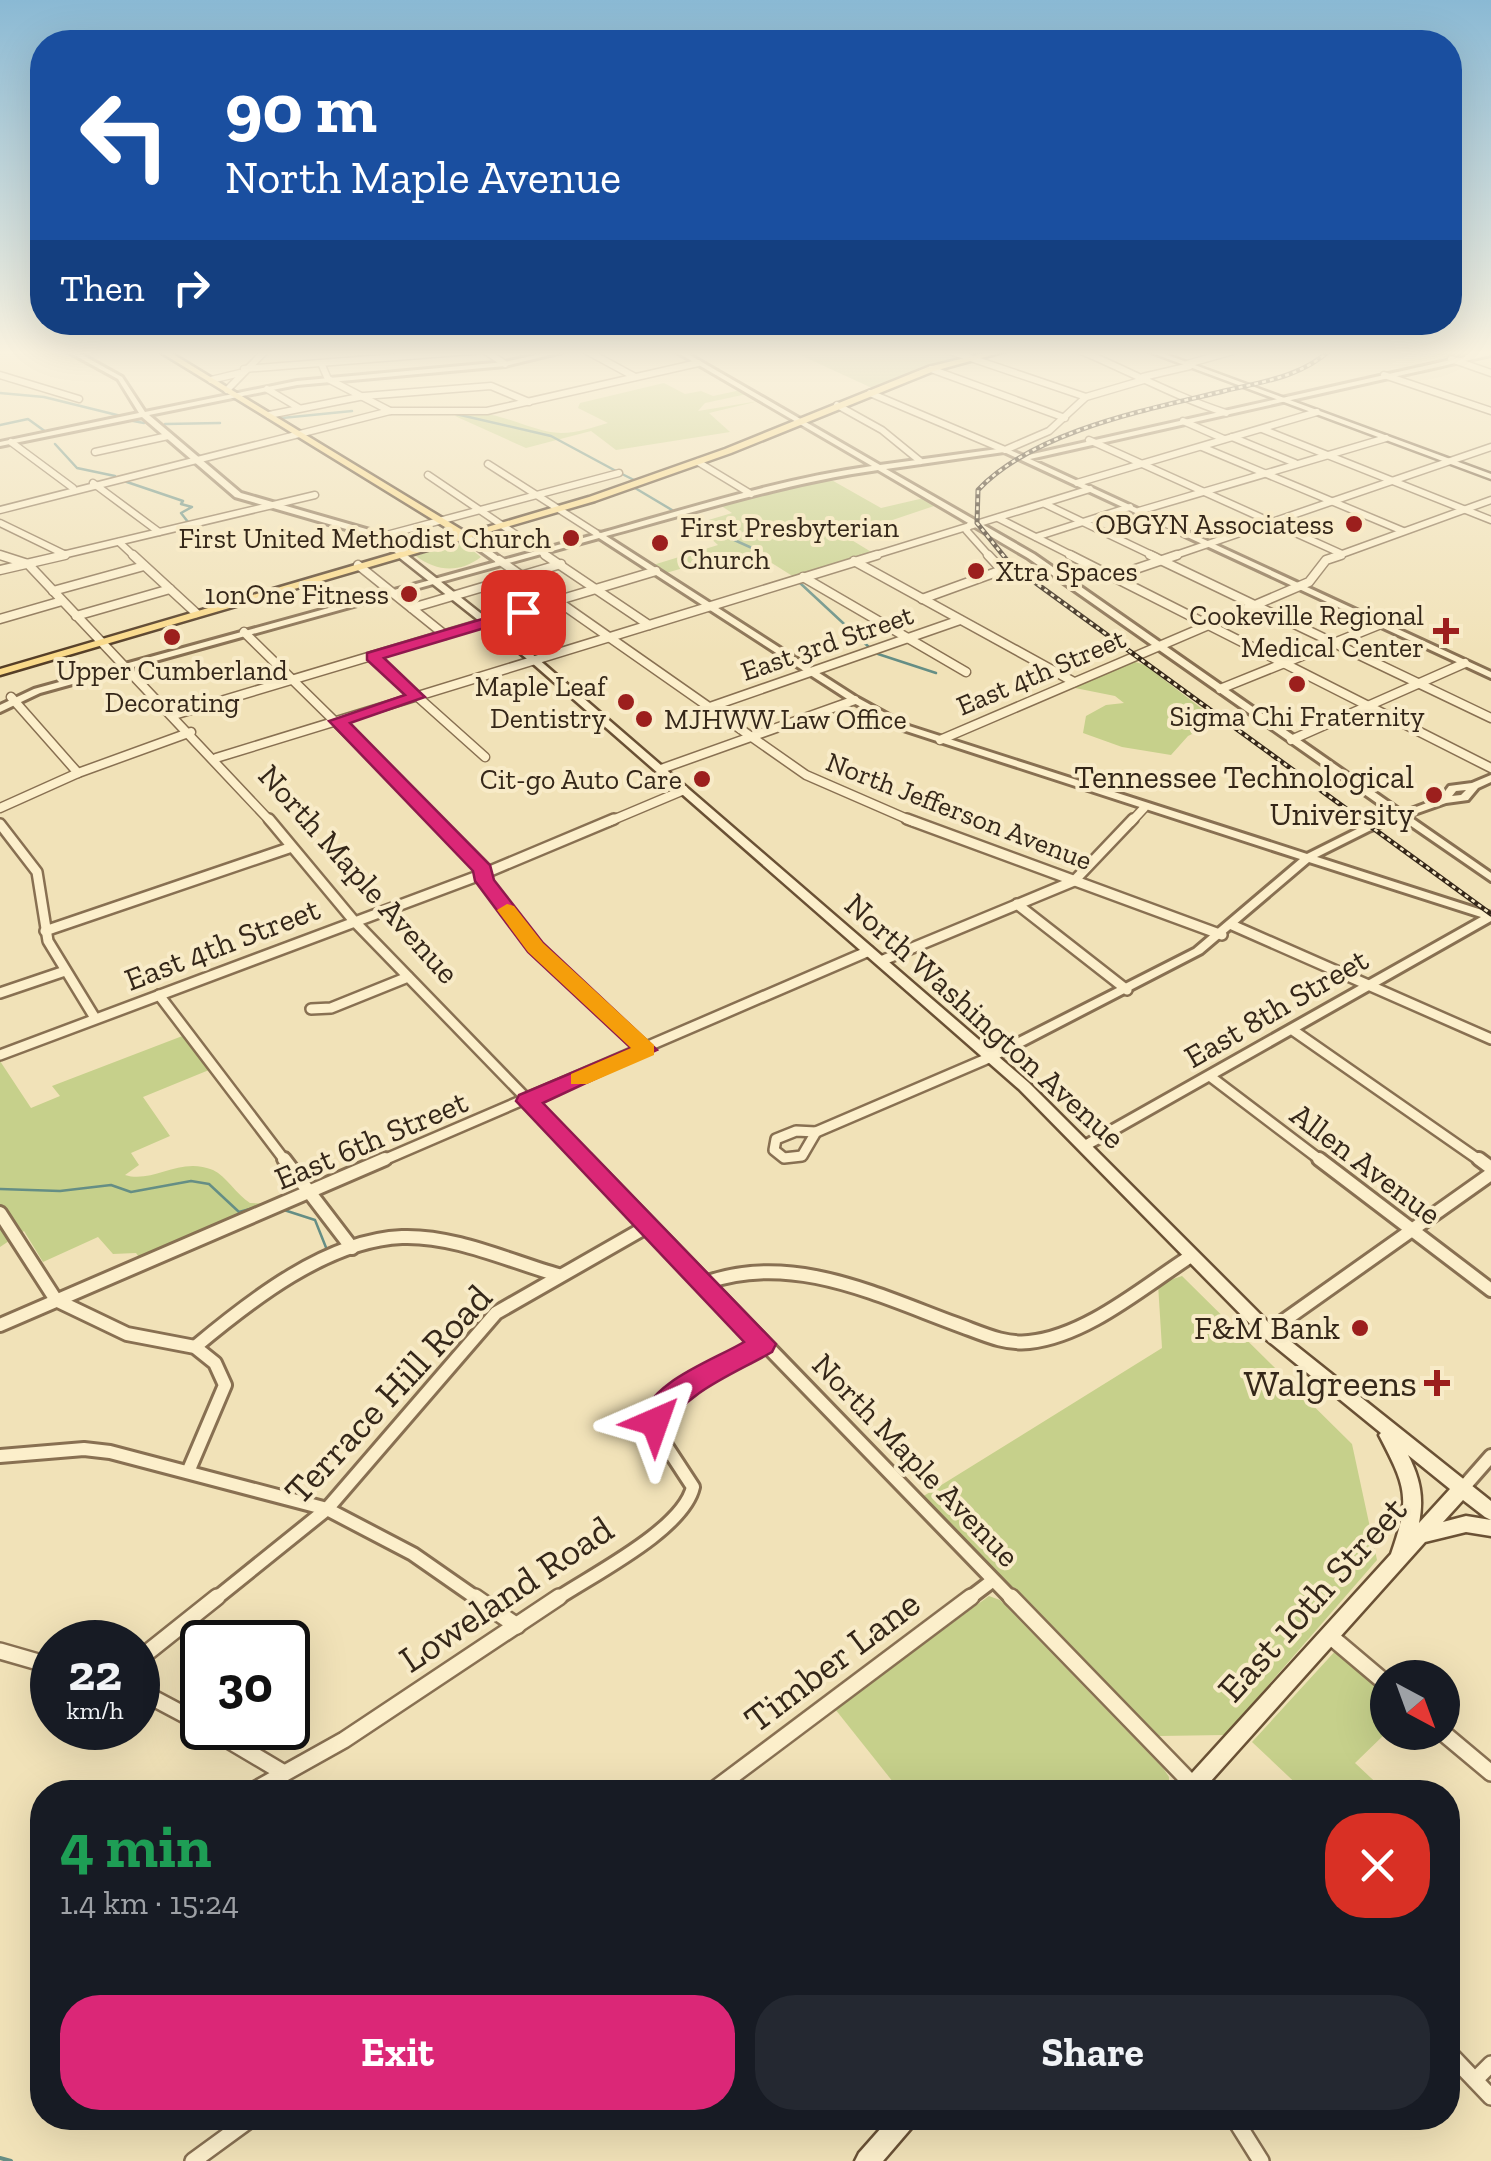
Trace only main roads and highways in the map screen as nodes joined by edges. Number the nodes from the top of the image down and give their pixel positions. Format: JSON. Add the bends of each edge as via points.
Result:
{"nodes":[{"id":1,"x":329,"y":451,"type":"edge"},
{"id":2,"x":725,"y":451,"type":"edge"},
{"id":3,"x":1421,"y":451,"type":"edge"},
{"id":4,"x":1491,"y":477,"type":"edge"},
{"id":5,"x":464,"y":535,"type":"junction"},
{"id":6,"x":380,"y":538,"type":"road end"},
{"id":7,"x":399,"y":553,"type":"junction"},
{"id":8,"x":364,"y":563,"type":"junction"},
{"id":9,"x":0,"y":672,"type":"edge"},
{"id":10,"x":1382,"y":1426,"type":"junction"},
{"id":11,"x":1462,"y":1489,"type":"junction"},
{"id":12,"x":1491,"y":1512,"type":"edge"},
{"id":13,"x":1491,"y":1528,"type":"edge"},
{"id":14,"x":1420,"y":1535,"type":"junction"},
{"id":15,"x":1398,"y":1560,"type":"junction"},
{"id":16,"x":1203,"y":1780,"type":"edge"},
{"id":17,"x":895,"y":2130,"type":"edge"},
{"id":18,"x":868,"y":2161,"type":"edge"}],
"edges":[{"from":1,"to":5,"type":"main road"},
{"from":2,"to":5,"type":"main road"},
{"from":3,"to":4,"type":"main road"},
{"from":5,"to":7,"type":"main road"},
{"from":6,"to":8,"type":"main road","via":[[385,549]]},
{"from":7,"to":8,"type":"main road"},
{"from":7,"to":10,"type":"main road","name":"North Washington Avenue","via":[[534,660],[991,1058],[1088,1145],[1268,1332]]},
{"from":8,"to":9,"type":"main road"},
{"from":10,"to":11,"type":"main road","name":"North Washington Avenue"},
{"from":10,"to":15,"type":"main road","via":[[1416,1488]]},
{"from":11,"to":12,"type":"main road","name":"North Washington Avenue"},
{"from":11,"to":14,"type":"main road","name":"East 10th Street"},
{"from":13,"to":14,"type":"main road","via":[[1466,1524]]},
{"from":14,"to":15,"type":"main road","name":"East 10th Street"},
{"from":15,"to":16,"type":"main road","name":"East 10th Street"},
{"from":17,"to":18,"type":"main road"}]}
